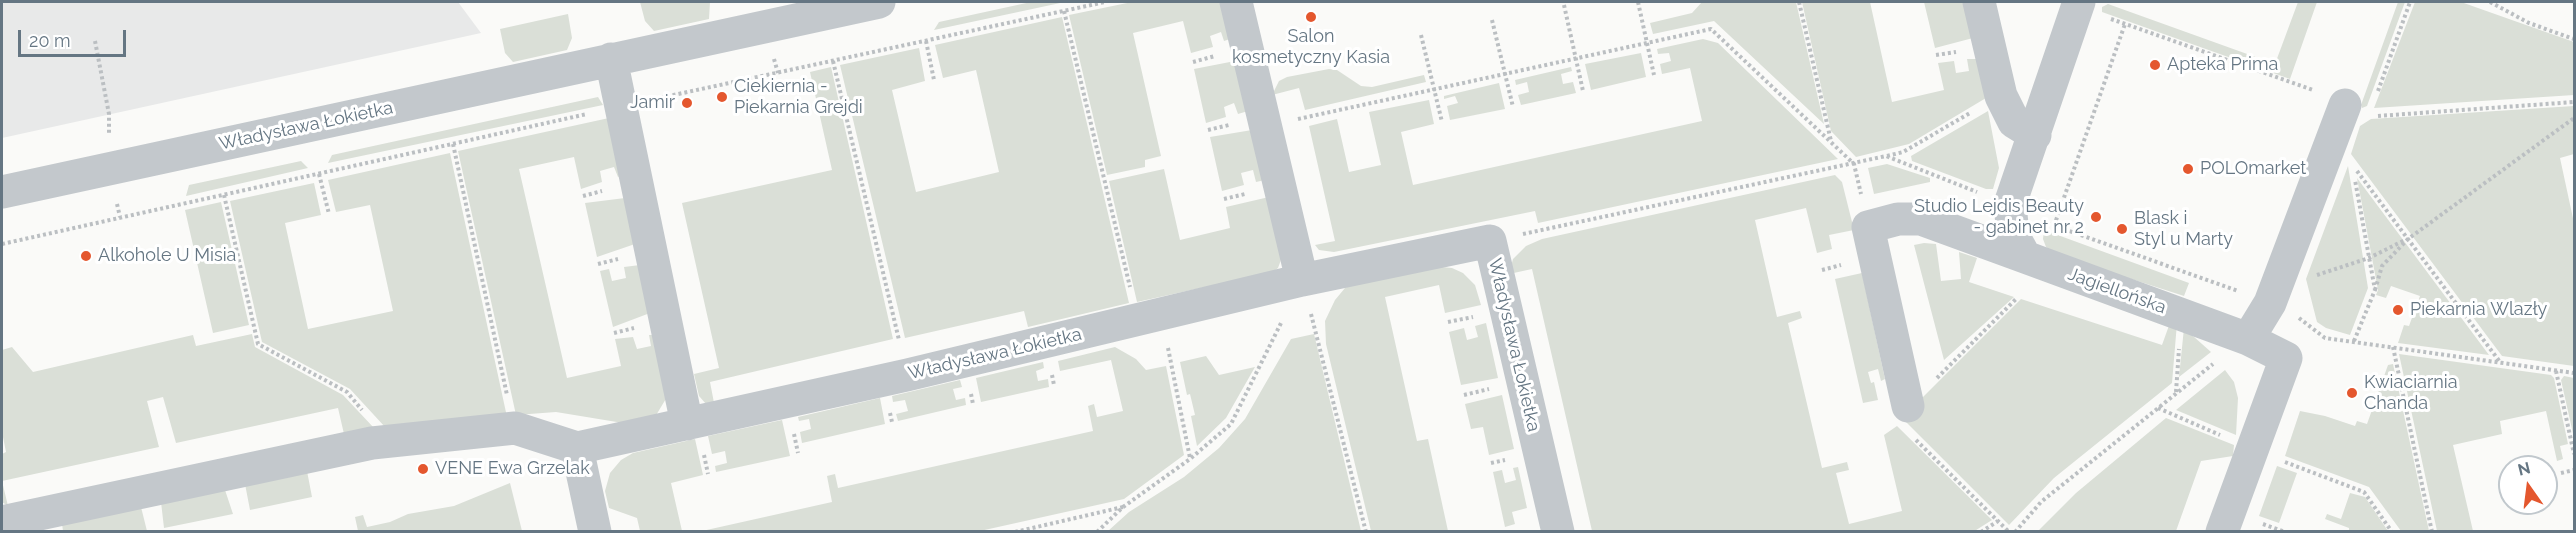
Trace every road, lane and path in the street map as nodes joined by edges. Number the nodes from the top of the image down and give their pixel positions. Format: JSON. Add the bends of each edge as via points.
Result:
{"nodes":[{"id":1,"x":879,"y":2,"type":"edge"},
{"id":2,"x":1105,"y":2,"type":"edge"},
{"id":3,"x":1236,"y":2,"type":"edge"},
{"id":4,"x":1638,"y":2,"type":"edge"},
{"id":5,"x":1799,"y":2,"type":"edge"},
{"id":6,"x":1979,"y":2,"type":"edge"},
{"id":7,"x":2410,"y":2,"type":"edge"},
{"id":8,"x":2490,"y":2,"type":"edge"},
{"id":9,"x":1564,"y":5,"type":"dead end"},
{"id":10,"x":2078,"y":5,"type":"edge"},
{"id":11,"x":1064,"y":11,"type":"junction"},
{"id":12,"x":1492,"y":20,"type":"dead end"},
{"id":13,"x":2125,"y":24,"type":"junction"},
{"id":14,"x":1421,"y":35,"type":"dead end"},
{"id":15,"x":2574,"y":39,"type":"edge"},
{"id":16,"x":95,"y":41,"type":"dead end"},
{"id":17,"x":926,"y":41,"type":"junction"},
{"id":18,"x":1647,"y":44,"type":"junction"},
{"id":19,"x":611,"y":59,"type":"junction"},
{"id":20,"x":1576,"y":59,"type":"junction"},
{"id":21,"x":833,"y":61,"type":"junction"},
{"id":22,"x":1505,"y":74,"type":"junction"},
{"id":23,"x":1654,"y":75,"type":"dead end"},
{"id":24,"x":934,"y":80,"type":"dead end"},
{"id":25,"x":1434,"y":90,"type":"junction"},
{"id":26,"x":1583,"y":91,"type":"dead end"},
{"id":27,"x":2001,"y":96,"type":"junction"},
{"id":28,"x":2574,"y":102,"type":"edge"},
{"id":29,"x":621,"y":107,"type":"junction"},
{"id":30,"x":1513,"y":107,"type":"dead end"},
{"id":31,"x":2356,"y":111,"type":"junction"},
{"id":32,"x":2574,"y":118,"type":"edge"},
{"id":33,"x":1442,"y":122,"type":"dead end"},
{"id":34,"x":1267,"y":126,"type":"junction"},
{"id":35,"x":2035,"y":135,"type":"junction"},
{"id":36,"x":1831,"y":141,"type":"junction"},
{"id":37,"x":453,"y":144,"type":"junction"},
{"id":38,"x":1886,"y":156,"type":"junction"},
{"id":39,"x":1854,"y":164,"type":"junction"},
{"id":40,"x":110,"y":168,"type":"junction"},
{"id":41,"x":319,"y":174,"type":"junction"},
{"id":42,"x":2,"y":188,"type":"edge"},
{"id":43,"x":224,"y":195,"type":"junction"},
{"id":44,"x":2010,"y":204,"type":"junction"},
{"id":45,"x":329,"y":213,"type":"dead end"},
{"id":46,"x":120,"y":218,"type":"junction"},
{"id":47,"x":2054,"y":226,"type":"junction"},
{"id":48,"x":1868,"y":227,"type":"junction"},
{"id":49,"x":2408,"y":239,"type":"junction"},
{"id":50,"x":1490,"y":240,"type":"junction"},
{"id":51,"x":2,"y":244,"type":"edge"},
{"id":52,"x":2025,"y":257,"type":"junction"},
{"id":53,"x":2369,"y":258,"type":"junction"},
{"id":54,"x":2316,"y":275,"type":"dead end"},
{"id":55,"x":1302,"y":280,"type":"junction"},
{"id":56,"x":2375,"y":290,"type":"junction"},
{"id":57,"x":2017,"y":298,"type":"dead end"},
{"id":58,"x":2270,"y":303,"type":"junction"},
{"id":59,"x":1149,"y":317,"type":"junction"},
{"id":60,"x":2248,"y":339,"type":"junction"},
{"id":61,"x":2354,"y":341,"type":"junction"},
{"id":62,"x":2393,"y":347,"type":"junction"},
{"id":63,"x":2501,"y":363,"type":"junction"},
{"id":64,"x":2556,"y":370,"type":"junction"},
{"id":65,"x":2574,"y":373,"type":"edge"},
{"id":66,"x":907,"y":375,"type":"junction"},
{"id":67,"x":1908,"y":406,"type":"joint"},
{"id":68,"x":687,"y":424,"type":"junction"},
{"id":69,"x":515,"y":428,"type":"junction"},
{"id":70,"x":1916,"y":439,"type":"dead end"},
{"id":71,"x":387,"y":441,"type":"junction"},
{"id":72,"x":577,"y":448,"type":"junction"},
{"id":73,"x":2574,"y":454,"type":"edge"},
{"id":74,"x":1190,"y":459,"type":"junction"},
{"id":75,"x":2574,"y":470,"type":"edge"},
{"id":76,"x":2561,"y":473,"type":"dead end"},
{"id":77,"x":1123,"y":507,"type":"junction"},
{"id":78,"x":2254,"y":520,"type":"dead end"},
{"id":79,"x":1998,"y":521,"type":"junction"},
{"id":80,"x":2,"y":522,"type":"edge"},
{"id":81,"x":595,"y":531,"type":"edge"},
{"id":82,"x":1015,"y":531,"type":"edge"},
{"id":83,"x":1098,"y":531,"type":"edge"},
{"id":84,"x":1366,"y":531,"type":"edge"},
{"id":85,"x":1558,"y":531,"type":"edge"},
{"id":86,"x":1981,"y":531,"type":"edge"},
{"id":87,"x":2009,"y":531,"type":"edge"},
{"id":88,"x":2014,"y":531,"type":"edge"},
{"id":89,"x":2222,"y":531,"type":"edge"},
{"id":90,"x":2284,"y":531,"type":"edge"},
{"id":91,"x":2432,"y":531,"type":"edge"}],
"edges":[{"from":1,"to":19,"type":"street","name":"Władysława Łokietka"},
{"from":2,"to":11,"type":"path"},
{"from":3,"to":34,"type":"street"},
{"from":4,"to":18,"type":"path"},
{"from":5,"to":36,"type":"path"},
{"from":6,"to":27,"type":"street"},
{"from":7,"to":31,"type":"path"},
{"from":8,"to":15,"type":"path"},
{"from":9,"to":20,"type":"path"},
{"from":10,"to":13,"type":"path"},
{"from":10,"to":35,"type":"street"},
{"from":11,"to":17,"type":"path"},
{"from":11,"to":59,"type":"path"},
{"from":12,"to":22,"type":"path"},
{"from":13,"to":31,"type":"path","via":[[2324,94]]},
{"from":13,"to":47,"type":"path"},
{"from":14,"to":25,"type":"path"},
{"from":16,"to":40,"type":"path","via":[[109,114]]},
{"from":17,"to":21,"type":"path"},
{"from":17,"to":24,"type":"path"},
{"from":18,"to":20,"type":"path"},
{"from":18,"to":23,"type":"path"},
{"from":18,"to":36,"type":"path","via":[[1712,29]]},
{"from":19,"to":29,"type":"street"},
{"from":19,"to":40,"type":"street","name":"Władysława Łokietka"},
{"from":20,"to":22,"type":"path"},
{"from":20,"to":26,"type":"path"},
{"from":21,"to":29,"type":"path"},
{"from":21,"to":66,"type":"path"},
{"from":22,"to":25,"type":"path"},
{"from":22,"to":30,"type":"path"},
{"from":25,"to":33,"type":"path"},
{"from":25,"to":34,"type":"path"},
{"from":27,"to":35,"type":"street","via":[[2014,122]]},
{"from":27,"to":38,"type":"path","via":[[1904,152]]},
{"from":28,"to":31,"type":"path"},
{"from":29,"to":37,"type":"path"},
{"from":29,"to":68,"type":"street"},
{"from":31,"to":58,"type":"street"},
{"from":32,"to":49,"type":"path"},
{"from":34,"to":55,"type":"street"},
{"from":35,"to":44,"type":"street"},
{"from":36,"to":39,"type":"path"},
{"from":37,"to":41,"type":"path"},
{"from":37,"to":69,"type":"path"},
{"from":38,"to":39,"type":"path"},
{"from":38,"to":44,"type":"path"},
{"from":39,"to":48,"type":"path"},
{"from":39,"to":50,"type":"path"},
{"from":40,"to":42,"type":"street","name":"Władysława Łokietka"},
{"from":40,"to":46,"type":"path"},
{"from":41,"to":43,"type":"path"},
{"from":41,"to":45,"type":"path"},
{"from":43,"to":46,"type":"path"},
{"from":43,"to":71,"type":"path","via":[[258,344],[347,392]]},
{"from":44,"to":47,"type":"path"},
{"from":44,"to":52,"type":"street","via":[[2013,235]]},
{"from":46,"to":51,"type":"path"},
{"from":47,"to":58,"type":"path"},
{"from":48,"to":52,"type":"street","name":"Jagiellońska","via":[[1898,219],[1921,219]]},
{"from":48,"to":67,"type":"street"},
{"from":49,"to":53,"type":"path"},
{"from":49,"to":53,"type":"path","via":[[2352,165]]},
{"from":49,"to":56,"type":"path","via":[[2382,266]]},
{"from":49,"to":63,"type":"path"},
{"from":50,"to":55,"type":"street","name":"Władysława Łokietka"},
{"from":50,"to":85,"type":"street","name":"Władysława Łokietka"},
{"from":52,"to":60,"type":"street","name":"Jagiellońska"},
{"from":53,"to":54,"type":"path"},
{"from":53,"to":56,"type":"path"},
{"from":55,"to":59,"type":"street","name":"Władysława Łokietka"},
{"from":55,"to":74,"type":"path","via":[[1230,424]]},
{"from":55,"to":84,"type":"path"},
{"from":56,"to":61,"type":"path"},
{"from":57,"to":67,"type":"path"},
{"from":58,"to":60,"type":"street"},
{"from":58,"to":61,"type":"path","via":[[2285,308],[2325,338]]},
{"from":59,"to":66,"type":"street","name":"Władysława Łokietka"},
{"from":59,"to":74,"type":"path"},
{"from":60,"to":88,"type":"path","via":[[2041,502]]},
{"from":60,"to":89,"type":"street","name":"Jagiellońska","via":[[2286,358]]},
{"from":61,"to":62,"type":"path"},
{"from":62,"to":63,"type":"path"},
{"from":62,"to":91,"type":"path"},
{"from":63,"to":64,"type":"path"},
{"from":64,"to":65,"type":"path"},
{"from":64,"to":73,"type":"path"},
{"from":66,"to":68,"type":"street","name":"Władysława Łokietka"},
{"from":68,"to":72,"type":"street","name":"Władysława Łokietka"},
{"from":69,"to":71,"type":"street"},
{"from":69,"to":72,"type":"street"},
{"from":70,"to":79,"type":"path"},
{"from":71,"to":80,"type":"street"},
{"from":72,"to":81,"type":"street"},
{"from":74,"to":77,"type":"path"},
{"from":75,"to":76,"type":"path"},
{"from":77,"to":82,"type":"path"},
{"from":77,"to":83,"type":"path"},
{"from":78,"to":90,"type":"path"},
{"from":79,"to":86,"type":"path"},
{"from":79,"to":87,"type":"path"}]}
